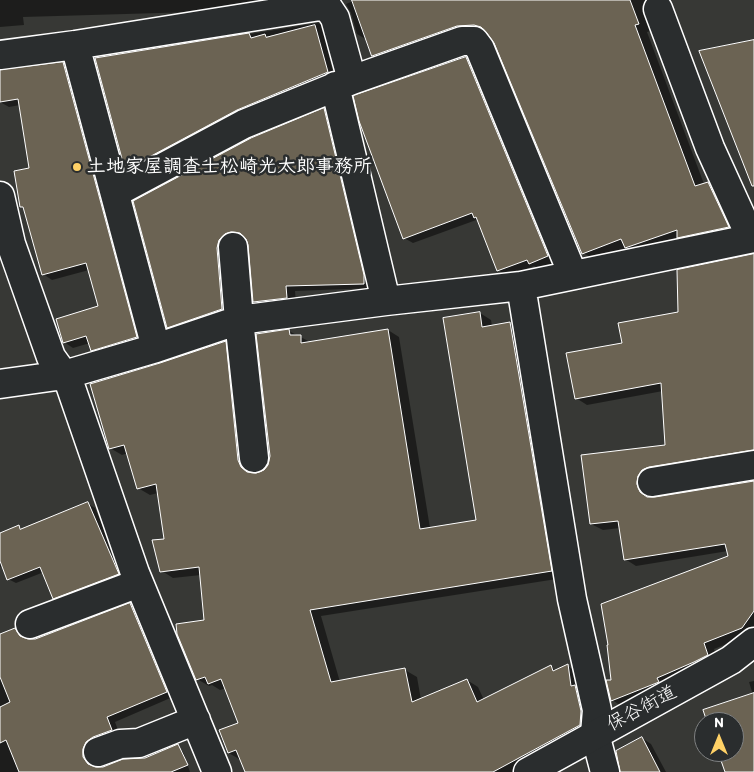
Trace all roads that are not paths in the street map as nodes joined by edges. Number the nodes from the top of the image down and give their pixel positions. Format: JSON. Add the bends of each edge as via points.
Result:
{"nodes":[{"id":1,"x":658,"y":9,"type":"dead end"},
{"id":2,"x":75,"y":45,"type":"junction"},
{"id":3,"x":0,"y":55,"type":"edge"},
{"id":4,"x":344,"y":83,"type":"junction"},
{"id":5,"x":115,"y":193,"type":"junction"},
{"id":6,"x":0,"y":196,"type":"edge"},
{"id":7,"x":753,"y":238,"type":"edge"},
{"id":8,"x":233,"y":247,"type":"dead end"},
{"id":9,"x":573,"y":275,"type":"junction"},
{"id":10,"x":521,"y":286,"type":"junction"},
{"id":11,"x":386,"y":301,"type":"junction"},
{"id":12,"x":239,"y":320,"type":"junction"},
{"id":13,"x":156,"y":348,"type":"junction"},
{"id":14,"x":64,"y":375,"type":"junction"},
{"id":15,"x":0,"y":384,"type":"edge"},
{"id":16,"x":254,"y":458,"type":"dead end"},
{"id":17,"x":754,"y":465,"type":"edge"},
{"id":18,"x":652,"y":482,"type":"dead end"},
{"id":19,"x":139,"y":583,"type":"junction"},
{"id":20,"x":30,"y":624,"type":"dead end"},
{"id":21,"x":754,"y":642,"type":"edge"},
{"id":22,"x":196,"y":720,"type":"junction"},
{"id":23,"x":595,"y":734,"type":"junction"},
{"id":24,"x":98,"y":752,"type":"dead end"},
{"id":25,"x":214,"y":771,"type":"edge"},
{"id":26,"x":528,"y":772,"type":"edge"},
{"id":27,"x":605,"y":772,"type":"edge"}],
"edges":[{"from":1,"to":7,"type":"street","via":[[710,148]]},
{"from":2,"to":3,"type":"street"},
{"from":2,"to":4,"type":"street","via":[[320,6],[329,9],[335,18]]},
{"from":2,"to":5,"type":"street"},
{"from":4,"to":5,"type":"street","via":[[244,124]]},
{"from":4,"to":9,"type":"street","via":[[462,41],[474,41]]},
{"from":4,"to":11,"type":"street"},
{"from":5,"to":13,"type":"street"},
{"from":6,"to":14,"type":"street","via":[[11,244],[51,357]]},
{"from":7,"to":9,"type":"street"},
{"from":8,"to":12,"type":"street"},
{"from":9,"to":10,"type":"street"},
{"from":10,"to":11,"type":"street"},
{"from":10,"to":23,"type":"street","via":[[572,599],[597,710]]},
{"from":11,"to":12,"type":"street"},
{"from":12,"to":13,"type":"street"},
{"from":12,"to":16,"type":"street"},
{"from":13,"to":14,"type":"street"},
{"from":14,"to":15,"type":"street"},
{"from":14,"to":19,"type":"street"},
{"from":17,"to":18,"type":"street"},
{"from":19,"to":20,"type":"street"},
{"from":19,"to":22,"type":"street"},
{"from":21,"to":23,"type":"street","name":"保谷街道","via":[[731,660]]},
{"from":22,"to":24,"type":"street","via":[[139,742],[120,744]]},
{"from":22,"to":25,"type":"street"},
{"from":23,"to":26,"type":"street","name":"保谷街道"},
{"from":23,"to":27,"type":"street"}]}
